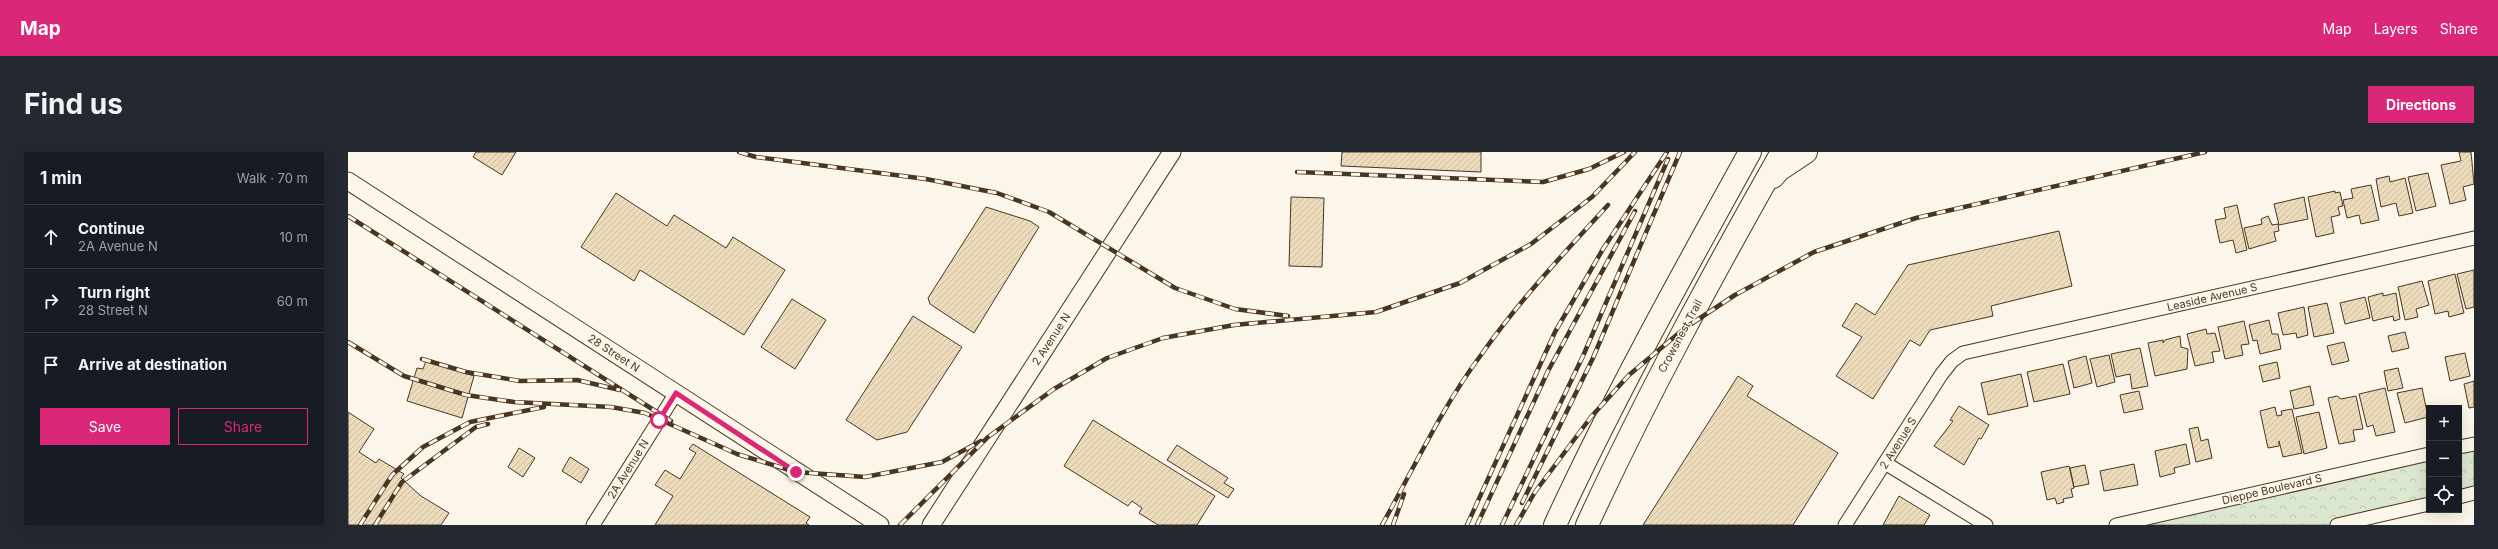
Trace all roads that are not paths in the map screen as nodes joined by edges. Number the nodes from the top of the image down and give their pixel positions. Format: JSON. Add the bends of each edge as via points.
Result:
{"nodes":[{"id":1,"x":1172,"y":152,"type":"edge"},
{"id":2,"x":1750,"y":152,"type":"edge"},
{"id":3,"x":1782,"y":152,"type":"edge"},
{"id":4,"x":1806,"y":152,"type":"edge"},
{"id":5,"x":348,"y":181,"type":"edge"},
{"id":6,"x":1756,"y":198,"type":"junction"},
{"id":7,"x":2474,"y":238,"type":"edge"},
{"id":8,"x":1952,"y":362,"type":"joint"},
{"id":9,"x":676,"y":393,"type":"junction"},
{"id":10,"x":2474,"y":444,"type":"edge"},
{"id":11,"x":2462,"y":446,"type":"edge"},
{"id":12,"x":2426,"y":455,"type":"edge"},
{"id":13,"x":1885,"y":463,"type":"junction"},
{"id":14,"x":2474,"y":493,"type":"edge"},
{"id":15,"x":2462,"y":496,"type":"edge"},
{"id":16,"x":2426,"y":505,"type":"edge"},
{"id":17,"x":593,"y":525,"type":"edge"},
{"id":18,"x":880,"y":525,"type":"edge"},
{"id":19,"x":931,"y":525,"type":"edge"},
{"id":20,"x":1555,"y":525,"type":"edge"},
{"id":21,"x":1587,"y":525,"type":"edge"},
{"id":22,"x":1845,"y":525,"type":"edge"},
{"id":23,"x":1986,"y":525,"type":"edge"},
{"id":24,"x":2116,"y":525,"type":"edge"},
{"id":25,"x":2337,"y":525,"type":"edge"}],
"edges":[{"from":1,"to":19,"type":"street","name":"2 Avenue N"},
{"from":2,"to":20,"type":"highway","via":[[1662,310]]},
{"from":3,"to":6,"type":"highway","name":"Crowsnest Trail"},
{"from":4,"to":6,"type":"highway","via":[[1779,170]]},
{"from":5,"to":9,"type":"street","name":"28 Street N"},
{"from":6,"to":21,"type":"highway","name":"Crowsnest Trail","via":[[1633,425]]},
{"from":7,"to":8,"type":"street","name":"Leaside Avenue S","via":[[1978,349],[1963,353]]},
{"from":8,"to":13,"type":"street","name":"2 Avenue S"},
{"from":9,"to":17,"type":"street","name":"2A Avenue N"},
{"from":9,"to":18,"type":"street","name":"28 Street N"},
{"from":10,"to":11,"type":"street"},
{"from":12,"to":24,"type":"street","name":"Dieppe Boulevard S"},
{"from":13,"to":22,"type":"street","name":"2 Avenue S"},
{"from":13,"to":23,"type":"street"},
{"from":14,"to":15,"type":"street"},
{"from":16,"to":25,"type":"street"}]}
